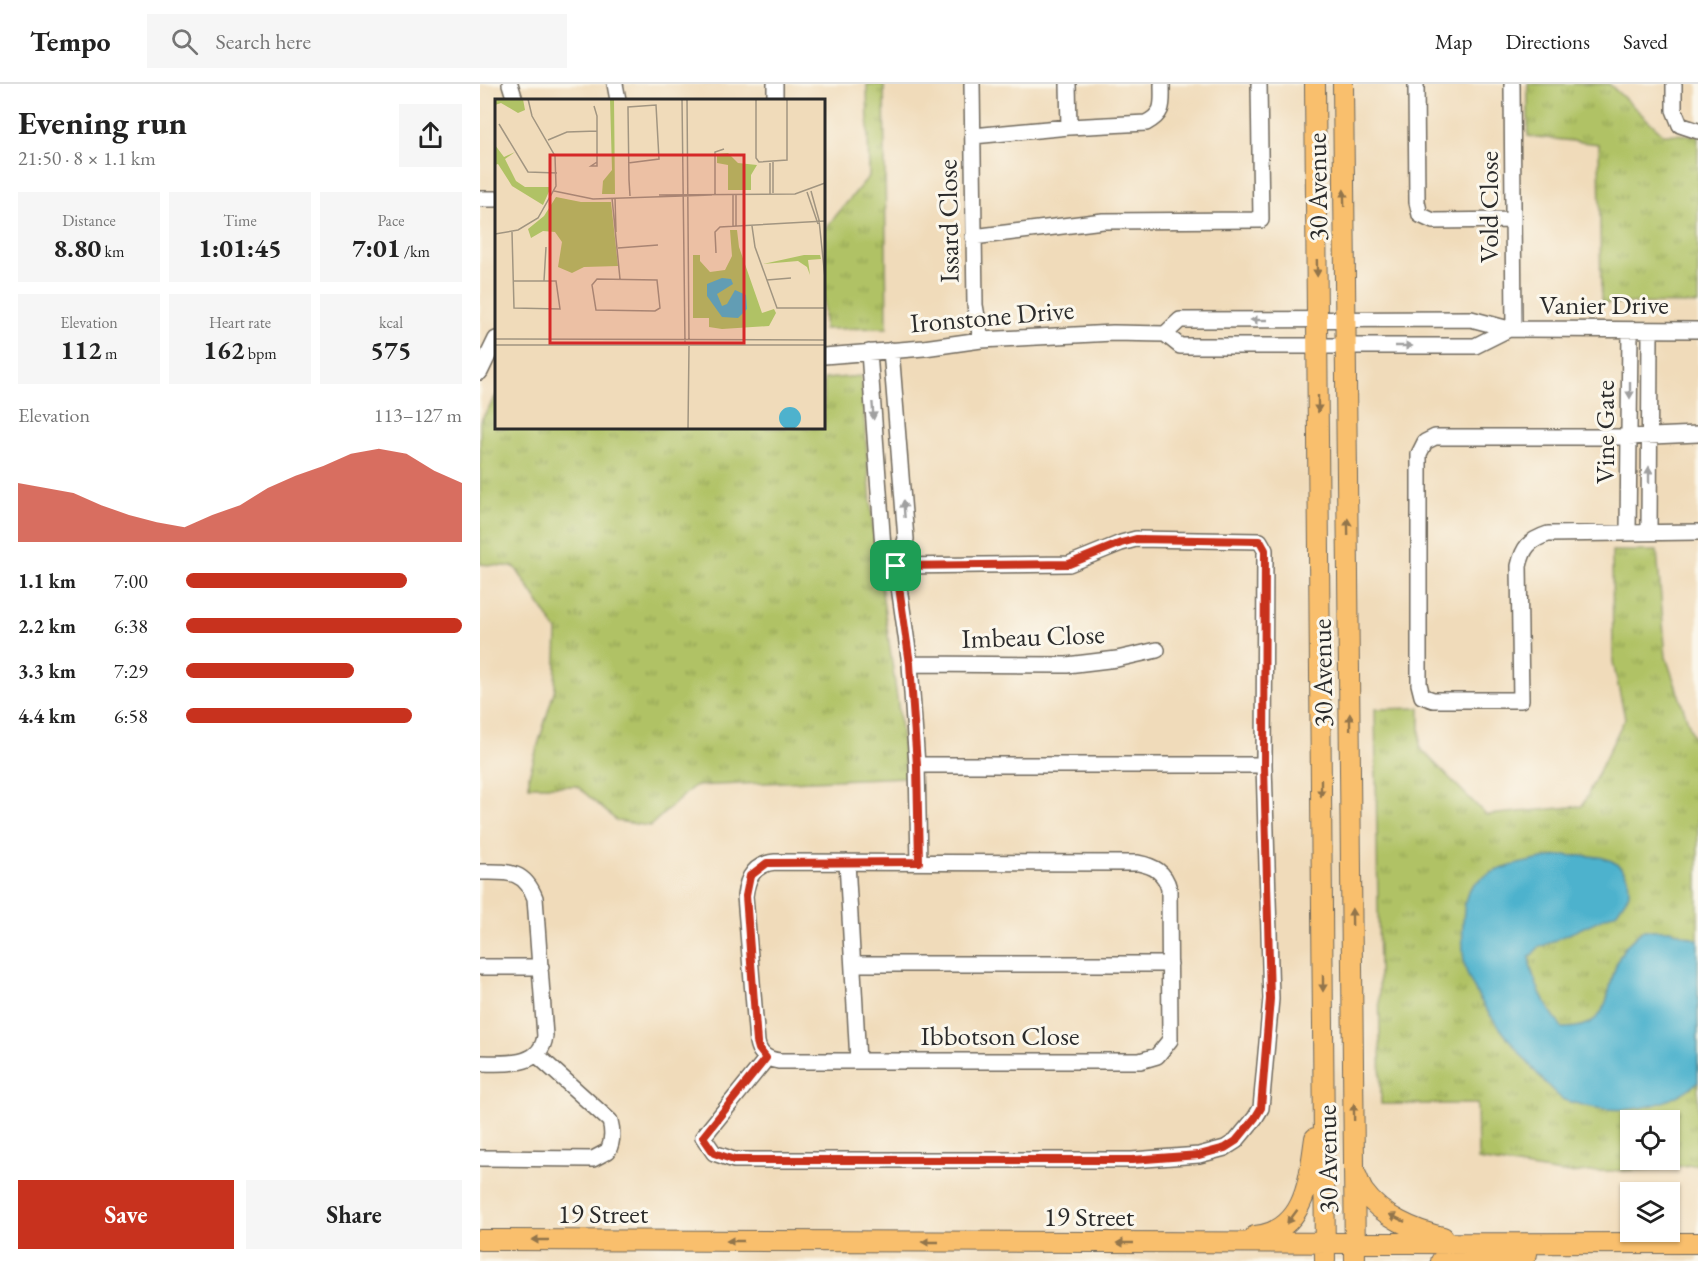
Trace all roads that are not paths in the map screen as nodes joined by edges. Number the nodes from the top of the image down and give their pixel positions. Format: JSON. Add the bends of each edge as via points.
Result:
{"nodes":[{"id":1,"x":510,"y":84,"type":"edge"},
{"id":2,"x":615,"y":84,"type":"edge"},
{"id":3,"x":775,"y":84,"type":"edge"},
{"id":4,"x":972,"y":84,"type":"edge"},
{"id":5,"x":1068,"y":84,"type":"edge"},
{"id":6,"x":1162,"y":84,"type":"edge"},
{"id":7,"x":1259,"y":84,"type":"edge"},
{"id":8,"x":1315,"y":84,"type":"edge"},
{"id":9,"x":1343,"y":84,"type":"edge"},
{"id":10,"x":1416,"y":84,"type":"edge"},
{"id":11,"x":1512,"y":84,"type":"edge"},
{"id":12,"x":1674,"y":84,"type":"edge"},
{"id":13,"x":515,"y":99,"type":"edge"},
{"id":14,"x":618,"y":99,"type":"edge"},
{"id":15,"x":776,"y":99,"type":"edge"},
{"id":16,"x":1069,"y":127,"type":"junction"},
{"id":17,"x":1698,"y":131,"type":"edge"},
{"id":18,"x":973,"y":136,"type":"junction"},
{"id":19,"x":1513,"y":220,"type":"junction"},
{"id":20,"x":974,"y":237,"type":"junction"},
{"id":21,"x":1317,"y":319,"type":"junction"},
{"id":22,"x":1346,"y":320,"type":"junction"},
{"id":23,"x":1512,"y":329,"type":"junction"},
{"id":24,"x":1698,"y":330,"type":"edge"},
{"id":25,"x":1630,"y":331,"type":"junction"},
{"id":26,"x":1650,"y":331,"type":"junction"},
{"id":27,"x":1165,"y":334,"type":"junction"},
{"id":28,"x":981,"y":340,"type":"junction"},
{"id":29,"x":495,"y":341,"type":"edge"},
{"id":30,"x":1318,"y":346,"type":"junction"},
{"id":31,"x":1346,"y":346,"type":"junction"},
{"id":32,"x":891,"y":350,"type":"junction"},
{"id":33,"x":869,"y":352,"type":"junction"},
{"id":34,"x":825,"y":356,"type":"edge"},
{"id":35,"x":480,"y":372,"type":"edge"},
{"id":36,"x":1698,"y":434,"type":"edge"},
{"id":37,"x":1650,"y":435,"type":"junction"},
{"id":38,"x":1629,"y":437,"type":"junction"},
{"id":39,"x":1698,"y":532,"type":"edge"},
{"id":40,"x":1649,"y":533,"type":"junction"},
{"id":41,"x":1628,"y":534,"type":"junction"},
{"id":42,"x":896,"y":566,"type":"junction"},
{"id":43,"x":1156,"y":650,"type":"dead end"},
{"id":44,"x":910,"y":664,"type":"junction"},
{"id":45,"x":917,"y":765,"type":"junction"},
{"id":46,"x":1264,"y":765,"type":"junction"},
{"id":47,"x":847,"y":862,"type":"junction"},
{"id":48,"x":919,"y":862,"type":"junction"},
{"id":49,"x":480,"y":872,"type":"edge"},
{"id":50,"x":853,"y":964,"type":"junction"},
{"id":51,"x":1170,"y":964,"type":"junction"},
{"id":52,"x":480,"y":967,"type":"edge"},
{"id":53,"x":541,"y":967,"type":"junction"},
{"id":54,"x":537,"y":1054,"type":"junction"},
{"id":55,"x":766,"y":1058,"type":"junction"},
{"id":56,"x":858,"y":1061,"type":"junction"},
{"id":57,"x":480,"y":1063,"type":"edge"},
{"id":58,"x":1324,"y":1080,"type":"junction"},
{"id":59,"x":480,"y":1158,"type":"edge"},
{"id":60,"x":1354,"y":1170,"type":"junction"},
{"id":61,"x":480,"y":1240,"type":"edge"},
{"id":62,"x":1184,"y":1243,"type":"junction"},
{"id":63,"x":1472,"y":1243,"type":"junction"},
{"id":64,"x":1676,"y":1243,"type":"junction"},
{"id":65,"x":1698,"y":1243,"type":"edge"},
{"id":66,"x":1355,"y":1252,"type":"edge"},
{"id":67,"x":1324,"y":1256,"type":"edge"},
{"id":68,"x":1441,"y":1261,"type":"edge"}],
"edges":[{"from":1,"to":13,"type":"street"},
{"from":2,"to":14,"type":"street"},
{"from":3,"to":15,"type":"street"},
{"from":4,"to":18,"type":"street","name":"Issard Close"},
{"from":5,"to":16,"type":"street"},
{"from":6,"to":16,"type":"street","name":"Issard Close","via":[[1162,108],[1146,123]]},
{"from":7,"to":20,"type":"street","via":[[1262,220],[1103,221]]},
{"from":8,"to":21,"type":"main road","name":"30 Avenue","one_way":true},
{"from":22,"to":9,"type":"main road","name":"30 Avenue","one_way":true},
{"from":10,"to":19,"type":"street","via":[[1420,215],[1433,221]]},
{"from":11,"to":19,"type":"street","name":"Vold Close"},
{"from":12,"to":17,"type":"street","via":[[1674,110],[1680,125]]},
{"from":16,"to":18,"type":"street","name":"Issard Close"},
{"from":18,"to":20,"type":"street","name":"Issard Close"},
{"from":19,"to":23,"type":"street","name":"Vold Close"},
{"from":20,"to":28,"type":"street","name":"Issard Close","via":[[975,304]]},
{"from":21,"to":22,"type":"street","name":"Vanier Drive"},
{"from":21,"to":27,"type":"street","one_way":true,"via":[[1180,320]]},
{"from":21,"to":30,"type":"main road","name":"30 Avenue"},
{"from":22,"to":23,"type":"street","name":"Vanier Drive","via":[[1471,319]]},
{"from":22,"to":31,"type":"main road","name":"30 Avenue"},
{"from":23,"to":25,"type":"street","name":"Vanier Drive"},
{"from":31,"to":23,"type":"street","name":"Vanier Drive","one_way":true,"via":[[1475,346]]},
{"from":24,"to":26,"type":"street","name":"Vanier Drive"},
{"from":25,"to":26,"type":"street","name":"Vanier Drive"},
{"from":25,"to":38,"type":"street","name":"Vine Gate","one_way":true},
{"from":26,"to":37,"type":"street","name":"Vine Gate"},
{"from":27,"to":28,"type":"street","name":"Ironstone Drive"},
{"from":27,"to":30,"type":"street","name":"Ironstone Drive","via":[[1180,346]]},
{"from":28,"to":32,"type":"street","name":"Ironstone Drive"},
{"from":29,"to":35,"type":"street"},
{"from":30,"to":31,"type":"street","name":"Vanier Drive"},
{"from":30,"to":58,"type":"main road","name":"30 Avenue","one_way":true},
{"from":60,"to":31,"type":"main road","name":"30 Avenue","one_way":true},
{"from":32,"to":33,"type":"street","name":"Ironstone Drive"},
{"from":42,"to":32,"type":"street","one_way":true,"via":[[906,539]]},
{"from":33,"to":34,"type":"street","name":"Ironstone Drive"},
{"from":33,"to":42,"type":"street","one_way":true,"via":[[883,547]]},
{"from":36,"to":37,"type":"street"},
{"from":37,"to":38,"type":"street"},
{"from":40,"to":37,"type":"street","name":"Vine Gate","one_way":true},
{"from":38,"to":41,"type":"street","name":"Vine Gate"},
{"from":38,"to":41,"type":"street","via":[[1435,437],[1425,442],[1419,454],[1422,696],[1433,700],[1521,700],[1519,566],[1527,544],[1548,534]]},
{"from":39,"to":40,"type":"street"},
{"from":40,"to":41,"type":"street"},
{"from":42,"to":44,"type":"street"},
{"from":42,"to":46,"type":"street","via":[[1069,564],[1136,539],[1260,541],[1265,550]]},
{"from":43,"to":44,"type":"street","name":"Imbeau Close","via":[[1118,660],[1067,664]]},
{"from":44,"to":45,"type":"street"},
{"from":45,"to":46,"type":"street"},
{"from":45,"to":48,"type":"street"},
{"from":46,"to":55,"type":"street","via":[[1270,999],[1261,1108],[1236,1141],[1225,1148],[1199,1155],[1132,1160],[734,1160],[714,1153],[703,1137]]},
{"from":47,"to":48,"type":"street","name":"Ibbotson Close"},
{"from":47,"to":50,"type":"street"},
{"from":47,"to":55,"type":"street","name":"Ibbotson Close","via":[[767,863],[750,876],[746,896],[757,1042]]},
{"from":48,"to":51,"type":"street","name":"Ibbotson Close","via":[[1148,865],[1163,874],[1169,889]]},
{"from":49,"to":53,"type":"street","via":[[512,873],[527,882],[535,898]]},
{"from":50,"to":51,"type":"street"},
{"from":50,"to":56,"type":"street"},
{"from":51,"to":56,"type":"street","name":"Ibbotson Close","via":[[1170,1041],[1162,1052],[1148,1060]]},
{"from":52,"to":53,"type":"street"},
{"from":53,"to":54,"type":"street","via":[[545,1036]]},
{"from":54,"to":57,"type":"street","via":[[519,1062]]},
{"from":54,"to":59,"type":"street","via":[[610,1121],[613,1129],[608,1151],[593,1159]]},
{"from":55,"to":56,"type":"street","name":"Ibbotson Close"},
{"from":58,"to":62,"type":"main road","one_way":true,"via":[[1308,1182],[1301,1205],[1286,1225],[1269,1234]]},
{"from":58,"to":67,"type":"main road","name":"30 Avenue"},
{"from":63,"to":60,"type":"main road","one_way":true,"via":[[1429,1234],[1382,1211],[1363,1191]]},
{"from":60,"to":66,"type":"main road","name":"30 Avenue"},
{"from":62,"to":61,"type":"main road","name":"19 Street","one_way":true},
{"from":62,"to":67,"type":"main road","name":"19 Street"},
{"from":63,"to":64,"type":"main road","name":"19 Street"},
{"from":63,"to":66,"type":"main road","name":"19 Street"},
{"from":64,"to":65,"type":"main road","name":"19 Street"},
{"from":64,"to":68,"type":"main road"},
{"from":66,"to":67,"type":"main road","name":"19 Street"}]}
